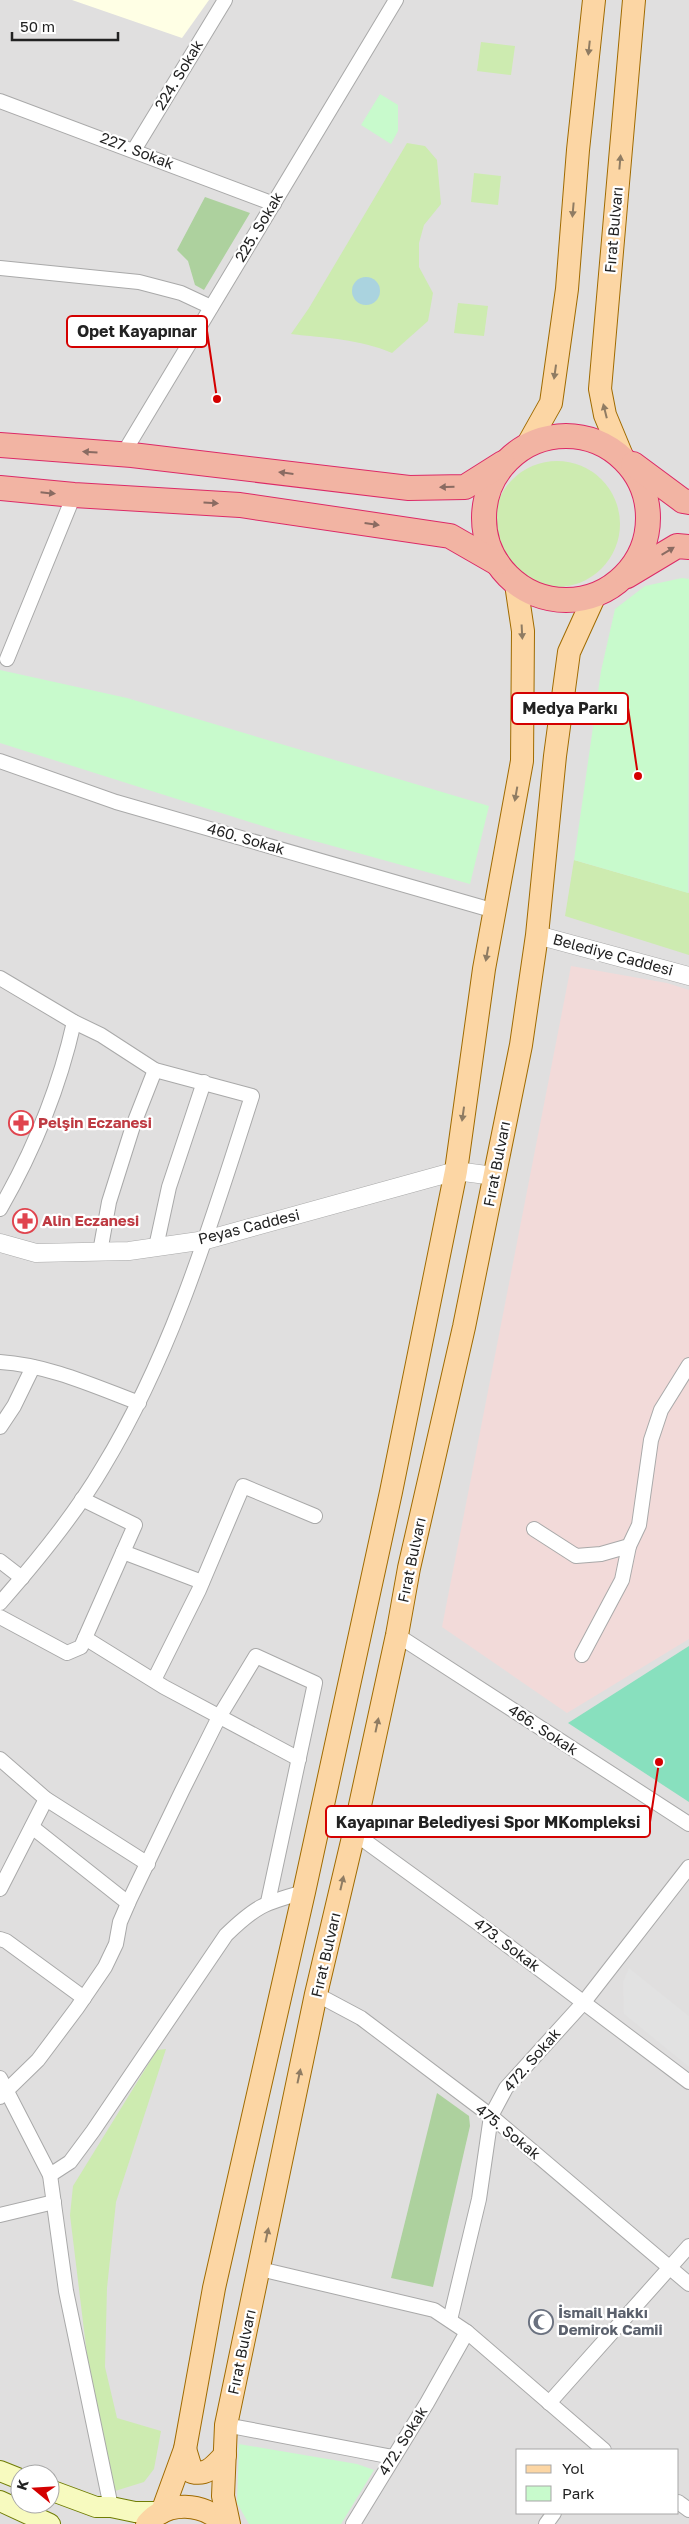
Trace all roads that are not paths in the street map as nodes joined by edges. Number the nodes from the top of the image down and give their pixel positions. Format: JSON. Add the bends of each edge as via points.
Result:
{"nodes":[{"id":1,"x":225,"y":0,"type":"edge"},
{"id":2,"x":396,"y":0,"type":"edge"},
{"id":3,"x":594,"y":0,"type":"edge"},
{"id":4,"x":634,"y":0,"type":"edge"},
{"id":5,"x":0,"y":100,"type":"edge"},
{"id":6,"x":134,"y":150,"type":"junction"},
{"id":7,"x":274,"y":204,"type":"junction"},
{"id":8,"x":0,"y":268,"type":"edge"},
{"id":9,"x":211,"y":307,"type":"junction"},
{"id":10,"x":528,"y":444,"type":"junction"},
{"id":11,"x":0,"y":445,"type":"edge"},
{"id":12,"x":123,"y":454,"type":"junction"},
{"id":13,"x":622,"y":456,"type":"junction"},
{"id":14,"x":506,"y":461,"type":"junction"},
{"id":15,"x":0,"y":488,"type":"edge"},
{"id":16,"x":74,"y":496,"type":"junction"},
{"id":17,"x":689,"y":502,"type":"edge"},
{"id":18,"x":689,"y":547,"type":"edge"},
{"id":19,"x":497,"y":564,"type":"junction"},
{"id":20,"x":619,"y":581,"type":"junction"},
{"id":21,"x":516,"y":584,"type":"junction"},
{"id":22,"x":595,"y":595,"type":"junction"},
{"id":23,"x":7,"y":659,"type":"dead end"},
{"id":24,"x":0,"y":762,"type":"edge"},
{"id":25,"x":495,"y":911,"type":"junction"},
{"id":26,"x":536,"y":935,"type":"junction"},
{"id":27,"x":689,"y":976,"type":"edge"},
{"id":28,"x":0,"y":978,"type":"edge"},
{"id":29,"x":74,"y":1022,"type":"junction"},
{"id":30,"x":155,"y":1070,"type":"junction"},
{"id":31,"x":204,"y":1082,"type":"junction"},
{"id":32,"x":456,"y":1171,"type":"junction"},
{"id":33,"x":494,"y":1176,"type":"junction"},
{"id":34,"x":0,"y":1209,"type":"edge"},
{"id":35,"x":206,"y":1240,"type":"junction"},
{"id":36,"x":0,"y":1242,"type":"edge"},
{"id":37,"x":156,"y":1247,"type":"junction"},
{"id":38,"x":100,"y":1252,"type":"junction"},
{"id":39,"x":0,"y":1362,"type":"edge"},
{"id":40,"x":689,"y":1365,"type":"edge"},
{"id":41,"x":33,"y":1366,"type":"junction"},
{"id":42,"x":139,"y":1403,"type":"junction"},
{"id":43,"x":0,"y":1427,"type":"edge"},
{"id":44,"x":82,"y":1498,"type":"junction"},
{"id":45,"x":315,"y":1516,"type":"dead end"},
{"id":46,"x":534,"y":1529,"type":"dead end"},
{"id":47,"x":628,"y":1546,"type":"junction"},
{"id":48,"x":122,"y":1552,"type":"junction"},
{"id":49,"x":0,"y":1561,"type":"edge"},
{"id":50,"x":22,"y":1578,"type":"junction"},
{"id":51,"x":202,"y":1582,"type":"junction"},
{"id":52,"x":0,"y":1603,"type":"edge"},
{"id":53,"x":0,"y":1617,"type":"edge"},
{"id":54,"x":397,"y":1635,"type":"junction"},
{"id":55,"x":85,"y":1638,"type":"junction"},
{"id":56,"x":582,"y":1655,"type":"dead end"},
{"id":57,"x":154,"y":1680,"type":"junction"},
{"id":58,"x":219,"y":1717,"type":"junction"},
{"id":59,"x":0,"y":1759,"type":"edge"},
{"id":60,"x":299,"y":1760,"type":"junction"},
{"id":61,"x":46,"y":1799,"type":"junction"},
{"id":62,"x":320,"y":1816,"type":"junction"},
{"id":63,"x":689,"y":1824,"type":"edge"},
{"id":64,"x":32,"y":1826,"type":"junction"},
{"id":65,"x":354,"y":1833,"type":"junction"},
{"id":66,"x":148,"y":1864,"type":"junction"},
{"id":67,"x":5,"y":1866,"type":"edge"},
{"id":68,"x":689,"y":1867,"type":"edge"},
{"id":69,"x":0,"y":1889,"type":"edge"},
{"id":70,"x":304,"y":1892,"type":"junction"},
{"id":71,"x":268,"y":1902,"type":"junction"},
{"id":72,"x":128,"y":1903,"type":"junction"},
{"id":73,"x":0,"y":1940,"type":"edge"},
{"id":74,"x":316,"y":1994,"type":"junction"},
{"id":75,"x":84,"y":1998,"type":"junction"},
{"id":76,"x":584,"y":2002,"type":"junction"},
{"id":77,"x":0,"y":2078,"type":"edge"},
{"id":78,"x":689,"y":2082,"type":"edge"},
{"id":79,"x":3,"y":2095,"type":"edge"},
{"id":80,"x":490,"y":2116,"type":"junction"},
{"id":81,"x":50,"y":2175,"type":"junction"},
{"id":82,"x":54,"y":2202,"type":"junction"},
{"id":83,"x":0,"y":2215,"type":"edge"},
{"id":84,"x":689,"y":2246,"type":"edge"},
{"id":85,"x":671,"y":2268,"type":"junction"},
{"id":86,"x":260,"y":2269,"type":"junction"},
{"id":87,"x":689,"y":2284,"type":"edge"},
{"id":88,"x":450,"y":2320,"type":"junction"},
{"id":89,"x":467,"y":2332,"type":"junction"},
{"id":90,"x":549,"y":2403,"type":"junction"},
{"id":91,"x":226,"y":2425,"type":"junction"},
{"id":92,"x":185,"y":2449,"type":"junction"},
{"id":93,"x":601,"y":2449,"type":"edge"},
{"id":94,"x":225,"y":2455,"type":"junction"},
{"id":95,"x":393,"y":2458,"type":"junction"},
{"id":96,"x":60,"y":2494,"type":"edge"},
{"id":97,"x":0,"y":2501,"type":"edge"},
{"id":98,"x":109,"y":2515,"type":"edge"},
{"id":99,"x":18,"y":2517,"type":"edge"},
{"id":100,"x":154,"y":2518,"type":"edge"},
{"id":101,"x":50,"y":2524,"type":"edge"},
{"id":102,"x":224,"y":2524,"type":"edge"},
{"id":103,"x":230,"y":2524,"type":"edge"},
{"id":104,"x":353,"y":2524,"type":"edge"}],
"edges":[{"from":1,"to":6,"type":"street","name":"224. Sokak"},
{"from":2,"to":7,"type":"street","name":"225. Sokak"},
{"from":3,"to":10,"type":"main road","one_way":true,"via":[[567,289],[551,403]]},
{"from":13,"to":4,"type":"main road","name":"Fırat Bulvarı","one_way":true,"via":[[605,415],[600,389]]},
{"from":5,"to":6,"type":"street","name":"227. Sokak"},
{"from":6,"to":7,"type":"street","name":"227. Sokak"},
{"from":7,"to":9,"type":"street","name":"225. Sokak"},
{"from":8,"to":9,"type":"street","via":[[139,282],[181,293]]},
{"from":9,"to":12,"type":"street","name":"225. Sokak"},
{"from":10,"to":13,"type":"highway","via":[[552,436],[577,436],[601,442]]},
{"from":10,"to":14,"type":"highway"},
{"from":12,"to":11,"type":"highway","one_way":true},
{"from":14,"to":12,"type":"highway","one_way":true,"via":[[465,487],[409,488]]},
{"from":13,"to":17,"type":"highway"},
{"from":13,"to":20,"type":"highway","via":[[639,479],[648,505],[647,534],[637,560]]},
{"from":14,"to":19,"type":"highway","via":[[491,484],[484,510],[486,538]]},
{"from":15,"to":16,"type":"highway","one_way":true},
{"from":16,"to":19,"type":"highway","one_way":true,"via":[[240,505],[450,536]]},
{"from":16,"to":23,"type":"street"},
{"from":20,"to":18,"type":"highway","one_way":true,"via":[[678,546]]},
{"from":19,"to":21,"type":"highway"},
{"from":20,"to":22,"type":"highway"},
{"from":21,"to":22,"type":"highway","via":[[540,596],[559,599]]},
{"from":21,"to":25,"type":"main road","one_way":true,"via":[[523,631],[522,761]]},
{"from":22,"to":26,"type":"main road","name":"Fırat Bulvarı","via":[[569,652]]},
{"from":24,"to":25,"type":"street","name":"460. Sokak","via":[[116,802]]},
{"from":25,"to":32,"type":"main road","one_way":true},
{"from":26,"to":27,"type":"street","name":"Belediye Caddesi"},
{"from":26,"to":33,"type":"main road","name":"Fırat Bulvarı","via":[[521,1045]]},
{"from":28,"to":29,"type":"street"},
{"from":29,"to":30,"type":"street","via":[[101,1035]]},
{"from":29,"to":34,"type":"street","via":[[42,1127],[31,1154]]},
{"from":30,"to":31,"type":"street"},
{"from":30,"to":38,"type":"street","via":[[109,1202]]},
{"from":31,"to":35,"type":"street","via":[[252,1096]]},
{"from":31,"to":37,"type":"street","via":[[169,1187]]},
{"from":32,"to":33,"type":"street","name":"Peyas Caddesi"},
{"from":32,"to":35,"type":"street","name":"Peyas Caddesi"},
{"from":32,"to":62,"type":"main road","via":[[391,1492]]},
{"from":33,"to":54,"type":"main road","name":"Fırat Bulvarı"},
{"from":35,"to":37,"type":"street","name":"Peyas Caddesi"},
{"from":35,"to":42,"type":"street","via":[[169,1339]]},
{"from":36,"to":38,"type":"street","name":"Peyas Caddesi","via":[[36,1253]]},
{"from":37,"to":38,"type":"street","name":"Peyas Caddesi"},
{"from":39,"to":41,"type":"street"},
{"from":40,"to":47,"type":"street","via":[[661,1410],[652,1440],[639,1525]]},
{"from":41,"to":42,"type":"street"},
{"from":41,"to":43,"type":"street"},
{"from":42,"to":44,"type":"street","via":[[103,1468]]},
{"from":44,"to":48,"type":"street","via":[[135,1524]]},
{"from":44,"to":50,"type":"street"},
{"from":45,"to":51,"type":"street","via":[[243,1486]]},
{"from":46,"to":47,"type":"street","via":[[576,1556],[601,1554]]},
{"from":47,"to":56,"type":"street","via":[[622,1580]]},
{"from":48,"to":51,"type":"street"},
{"from":48,"to":55,"type":"street"},
{"from":49,"to":50,"type":"street"},
{"from":50,"to":52,"type":"street"},
{"from":51,"to":57,"type":"street"},
{"from":53,"to":55,"type":"street","via":[[67,1653],[81,1647]]},
{"from":54,"to":63,"type":"street","name":"466. Sokak"},
{"from":65,"to":54,"type":"main road","name":"Fırat Bulvarı","one_way":true},
{"from":55,"to":57,"type":"street"},
{"from":57,"to":58,"type":"street"},
{"from":58,"to":60,"type":"street"},
{"from":58,"to":60,"type":"street","via":[[256,1656],[315,1683]]},
{"from":58,"to":66,"type":"street"},
{"from":59,"to":61,"type":"street"},
{"from":60,"to":71,"type":"street"},
{"from":61,"to":64,"type":"street"},
{"from":61,"to":66,"type":"street"},
{"from":62,"to":65,"type":"street","name":"473. Sokak"},
{"from":62,"to":70,"type":"main road"},
{"from":64,"to":67,"type":"street"},
{"from":64,"to":72,"type":"street"},
{"from":74,"to":65,"type":"main road","name":"Fırat Bulvarı","one_way":true},
{"from":65,"to":76,"type":"street","name":"473. Sokak"},
{"from":66,"to":72,"type":"street"},
{"from":67,"to":69,"type":"street"},
{"from":68,"to":76,"type":"street","name":"472. Sokak"},
{"from":70,"to":71,"type":"street"},
{"from":70,"to":92,"type":"main road","via":[[214,2288]]},
{"from":71,"to":81,"type":"street","via":[[250,1912],[226,1935],[93,2131],[70,2162]]},
{"from":72,"to":75,"type":"street","via":[[116,1944]]},
{"from":73,"to":75,"type":"street","via":[[6,1941]]},
{"from":74,"to":80,"type":"street","name":"475. Sokak","via":[[360,2018]]},
{"from":86,"to":74,"type":"main road","name":"Fırat Bulvarı","one_way":true},
{"from":75,"to":79,"type":"street","via":[[38,2060]]},
{"from":76,"to":78,"type":"street","name":"473. Sokak"},
{"from":76,"to":80,"type":"street","name":"472. Sokak","via":[[506,2088]]},
{"from":77,"to":79,"type":"street"},
{"from":79,"to":81,"type":"street"},
{"from":80,"to":85,"type":"street","name":"475. Sokak"},
{"from":80,"to":88,"type":"street","name":"472. Sokak","via":[[479,2199]]},
{"from":81,"to":82,"type":"street"},
{"from":82,"to":83,"type":"street"},
{"from":82,"to":98,"type":"street","via":[[66,2291]]},
{"from":84,"to":85,"type":"street"},
{"from":85,"to":87,"type":"street","name":"475. Sokak"},
{"from":85,"to":90,"type":"street"},
{"from":86,"to":88,"type":"street","via":[[434,2310]]},
{"from":86,"to":91,"type":"main road","name":"Fırat Bulvarı"},
{"from":88,"to":89,"type":"street"},
{"from":89,"to":90,"type":"street"},
{"from":89,"to":95,"type":"street","name":"472. Sokak"},
{"from":90,"to":93,"type":"street"},
{"from":91,"to":94,"type":"main road","name":"Fırat Bulvarı"},
{"from":91,"to":95,"type":"street"},
{"from":92,"to":94,"type":"main road","via":[[192,2472],[201,2474]]},
{"from":92,"to":100,"type":"main road"},
{"from":94,"to":103,"type":"main road","name":"Fırat Bulvarı","via":[[223,2496]]},
{"from":95,"to":104,"type":"street","name":"472. Sokak"},
{"from":96,"to":98,"type":"main road"},
{"from":97,"to":99,"type":"main road"},
{"from":98,"to":100,"type":"main road","via":[[135,2512]]},
{"from":99,"to":101,"type":"main road"},
{"from":100,"to":102,"type":"main road","via":[[177,2506],[194,2507],[210,2512]]}]}
